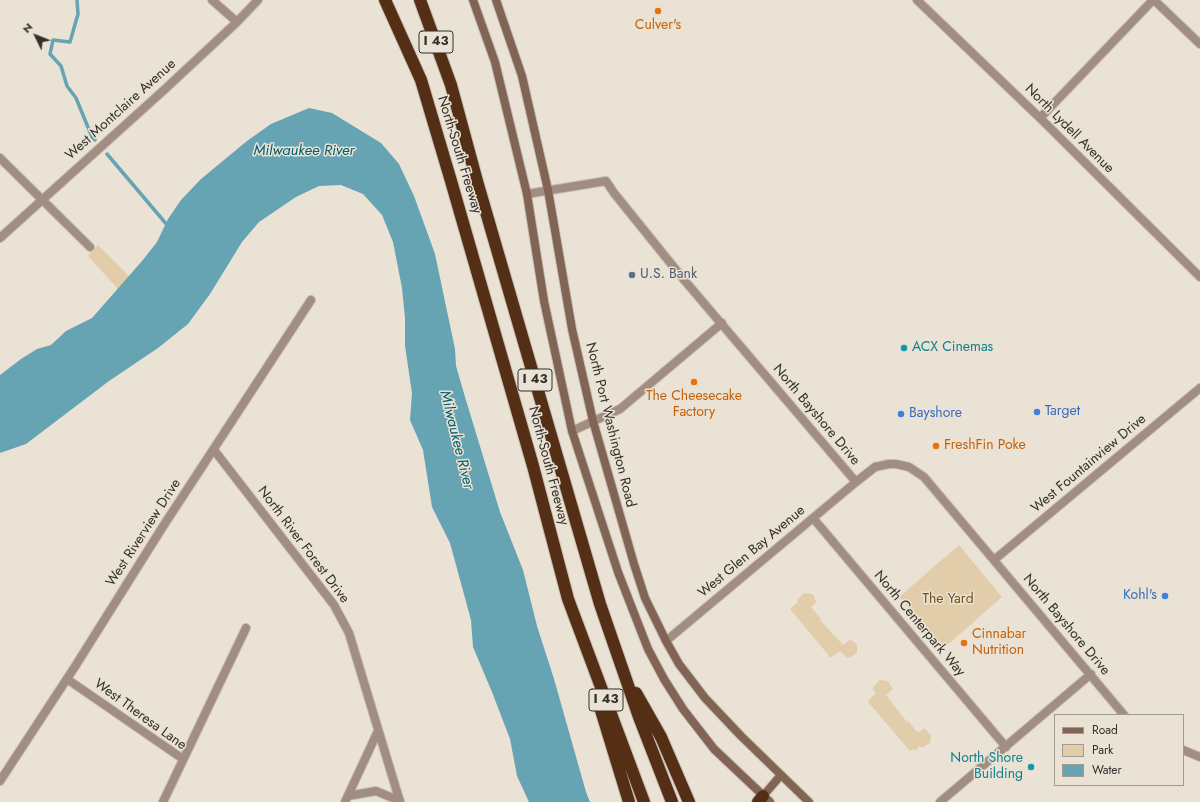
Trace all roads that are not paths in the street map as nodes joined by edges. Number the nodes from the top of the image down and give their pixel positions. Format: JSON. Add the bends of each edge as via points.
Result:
{"nodes":[{"id":1,"x":212,"y":0,"type":"edge"},
{"id":2,"x":258,"y":0,"type":"edge"},
{"id":3,"x":385,"y":0,"type":"edge"},
{"id":4,"x":420,"y":0,"type":"edge"},
{"id":5,"x":473,"y":0,"type":"edge"},
{"id":6,"x":496,"y":0,"type":"edge"},
{"id":7,"x":917,"y":0,"type":"edge"},
{"id":8,"x":1154,"y":0,"type":"edge"},
{"id":9,"x":237,"y":22,"type":"junction"},
{"id":10,"x":1200,"y":44,"type":"edge"},
{"id":11,"x":1040,"y":118,"type":"junction"},
{"id":12,"x":0,"y":158,"type":"edge"},
{"id":13,"x":548,"y":190,"type":"junction"},
{"id":14,"x":527,"y":194,"type":"junction"},
{"id":15,"x":42,"y":199,"type":"junction"},
{"id":16,"x":0,"y":238,"type":"edge"},
{"id":17,"x":90,"y":247,"type":"dead end"},
{"id":18,"x":1200,"y":277,"type":"edge"},
{"id":19,"x":311,"y":300,"type":"dead end"},
{"id":20,"x":722,"y":323,"type":"junction"},
{"id":21,"x":1200,"y":388,"type":"edge"},
{"id":22,"x":593,"y":421,"type":"junction"},
{"id":23,"x":572,"y":431,"type":"junction"},
{"id":24,"x":214,"y":450,"type":"junction"},
{"id":25,"x":856,"y":482,"type":"junction"},
{"id":26,"x":813,"y":518,"type":"junction"},
{"id":27,"x":994,"y":560,"type":"junction"},
{"id":28,"x":568,"y":599,"type":"junction"},
{"id":29,"x":246,"y":628,"type":"dead end"},
{"id":30,"x":666,"y":641,"type":"junction"},
{"id":31,"x":624,"y":673,"type":"junction"},
{"id":32,"x":1091,"y":674,"type":"junction"},
{"id":33,"x":67,"y":678,"type":"junction"},
{"id":34,"x":1123,"y":714,"type":"edge"},
{"id":35,"x":378,"y":730,"type":"junction"},
{"id":36,"x":1006,"y":747,"type":"junction"},
{"id":37,"x":1184,"y":750,"type":"edge"},
{"id":38,"x":1200,"y":757,"type":"edge"},
{"id":39,"x":183,"y":759,"type":"junction"},
{"id":40,"x":781,"y":775,"type":"junction"},
{"id":41,"x":0,"y":781,"type":"edge"},
{"id":42,"x":347,"y":799,"type":"edge"},
{"id":43,"x":764,"y":800,"type":"edge"},
{"id":44,"x":400,"y":801,"type":"edge"},
{"id":45,"x":163,"y":802,"type":"edge"},
{"id":46,"x":629,"y":802,"type":"edge"},
{"id":47,"x":644,"y":802,"type":"edge"},
{"id":48,"x":672,"y":802,"type":"edge"},
{"id":49,"x":689,"y":802,"type":"edge"},
{"id":50,"x":809,"y":802,"type":"edge"},
{"id":51,"x":940,"y":802,"type":"edge"}],
"edges":[{"from":1,"to":9,"type":"street"},
{"from":2,"to":9,"type":"street","name":"West Montclaire Avenue"},
{"from":3,"to":28,"type":"highway","name":"North-South Freeway","number":"I 43","via":[[421,80],[452,181]]},
{"from":4,"to":31,"type":"highway","name":"North-South Freeway","number":"I 43","via":[[452,85],[477,181],[600,604]]},
{"from":5,"to":14,"type":"main road","via":[[495,62]]},
{"from":6,"to":13,"type":"main road","name":"North Port Washington Road","via":[[522,76]]},
{"from":7,"to":11,"type":"street","name":"North Lydell Avenue"},
{"from":8,"to":10,"type":"street"},
{"from":8,"to":11,"type":"street"},
{"from":9,"to":15,"type":"street","name":"West Montclaire Avenue"},
{"from":11,"to":18,"type":"street","name":"North Lydell Avenue"},
{"from":12,"to":15,"type":"street"},
{"from":13,"to":14,"type":"street","name":"North Bayshore Drive"},
{"from":13,"to":20,"type":"street","name":"North Bayshore Drive","via":[[606,181],[685,281]]},
{"from":13,"to":22,"type":"main road","name":"North Port Washington Road","via":[[572,329]]},
{"from":14,"to":23,"type":"main road","via":[[544,301]]},
{"from":15,"to":16,"type":"street","name":"West Montclaire Avenue"},
{"from":15,"to":17,"type":"street"},
{"from":19,"to":24,"type":"street","name":"West Riverview Drive"},
{"from":20,"to":22,"type":"street","via":[[620,409]]},
{"from":20,"to":25,"type":"street","name":"North Bayshore Drive"},
{"from":21,"to":27,"type":"street","name":"West Fountainview Drive"},
{"from":22,"to":23,"type":"street"},
{"from":22,"to":30,"type":"main road","name":"North Port Washington Road","via":[[645,598]]},
{"from":23,"to":43,"type":"main road","via":[[618,572],[648,649],[683,709],[714,749]]},
{"from":24,"to":33,"type":"street","name":"West Riverview Drive"},
{"from":24,"to":35,"type":"street","name":"North River Forest Drive","via":[[334,605],[349,633]]},
{"from":25,"to":26,"type":"street","name":"West Glen Bay Avenue"},
{"from":25,"to":27,"type":"street","name":"North Bayshore Drive","via":[[882,465],[896,464],[909,467],[924,477]]},
{"from":26,"to":30,"type":"street","name":"West Glen Bay Avenue"},
{"from":26,"to":36,"type":"street","name":"North Centerpark Way"},
{"from":27,"to":32,"type":"street","name":"North Bayshore Drive"},
{"from":28,"to":46,"type":"highway"},
{"from":28,"to":47,"type":"highway","name":"North-South Freeway","number":"I 43"},
{"from":29,"to":39,"type":"street"},
{"from":30,"to":40,"type":"main road","name":"North Port Washington Road","via":[[706,698]]},
{"from":31,"to":48,"type":"highway","name":"North-South Freeway","number":"I 43","via":[[646,738]]},
{"from":31,"to":49,"type":"highway","via":[[661,737]]},
{"from":32,"to":34,"type":"street","name":"North Bayshore Drive"},
{"from":32,"to":36,"type":"street"},
{"from":33,"to":39,"type":"street","name":"West Theresa Lane"},
{"from":33,"to":41,"type":"street","name":"West Riverview Drive"},
{"from":35,"to":42,"type":"street"},
{"from":35,"to":44,"type":"street","name":"North River Forest Drive"},
{"from":36,"to":51,"type":"street"},
{"from":37,"to":38,"type":"street"},
{"from":39,"to":45,"type":"street","name":"West Theresa Lane"},
{"from":40,"to":43,"type":"main road"},
{"from":40,"to":50,"type":"main road","name":"North Port Washington Road"},
{"from":42,"to":44,"type":"street","name":"North River Forest Drive","via":[[376,790]]}]}
